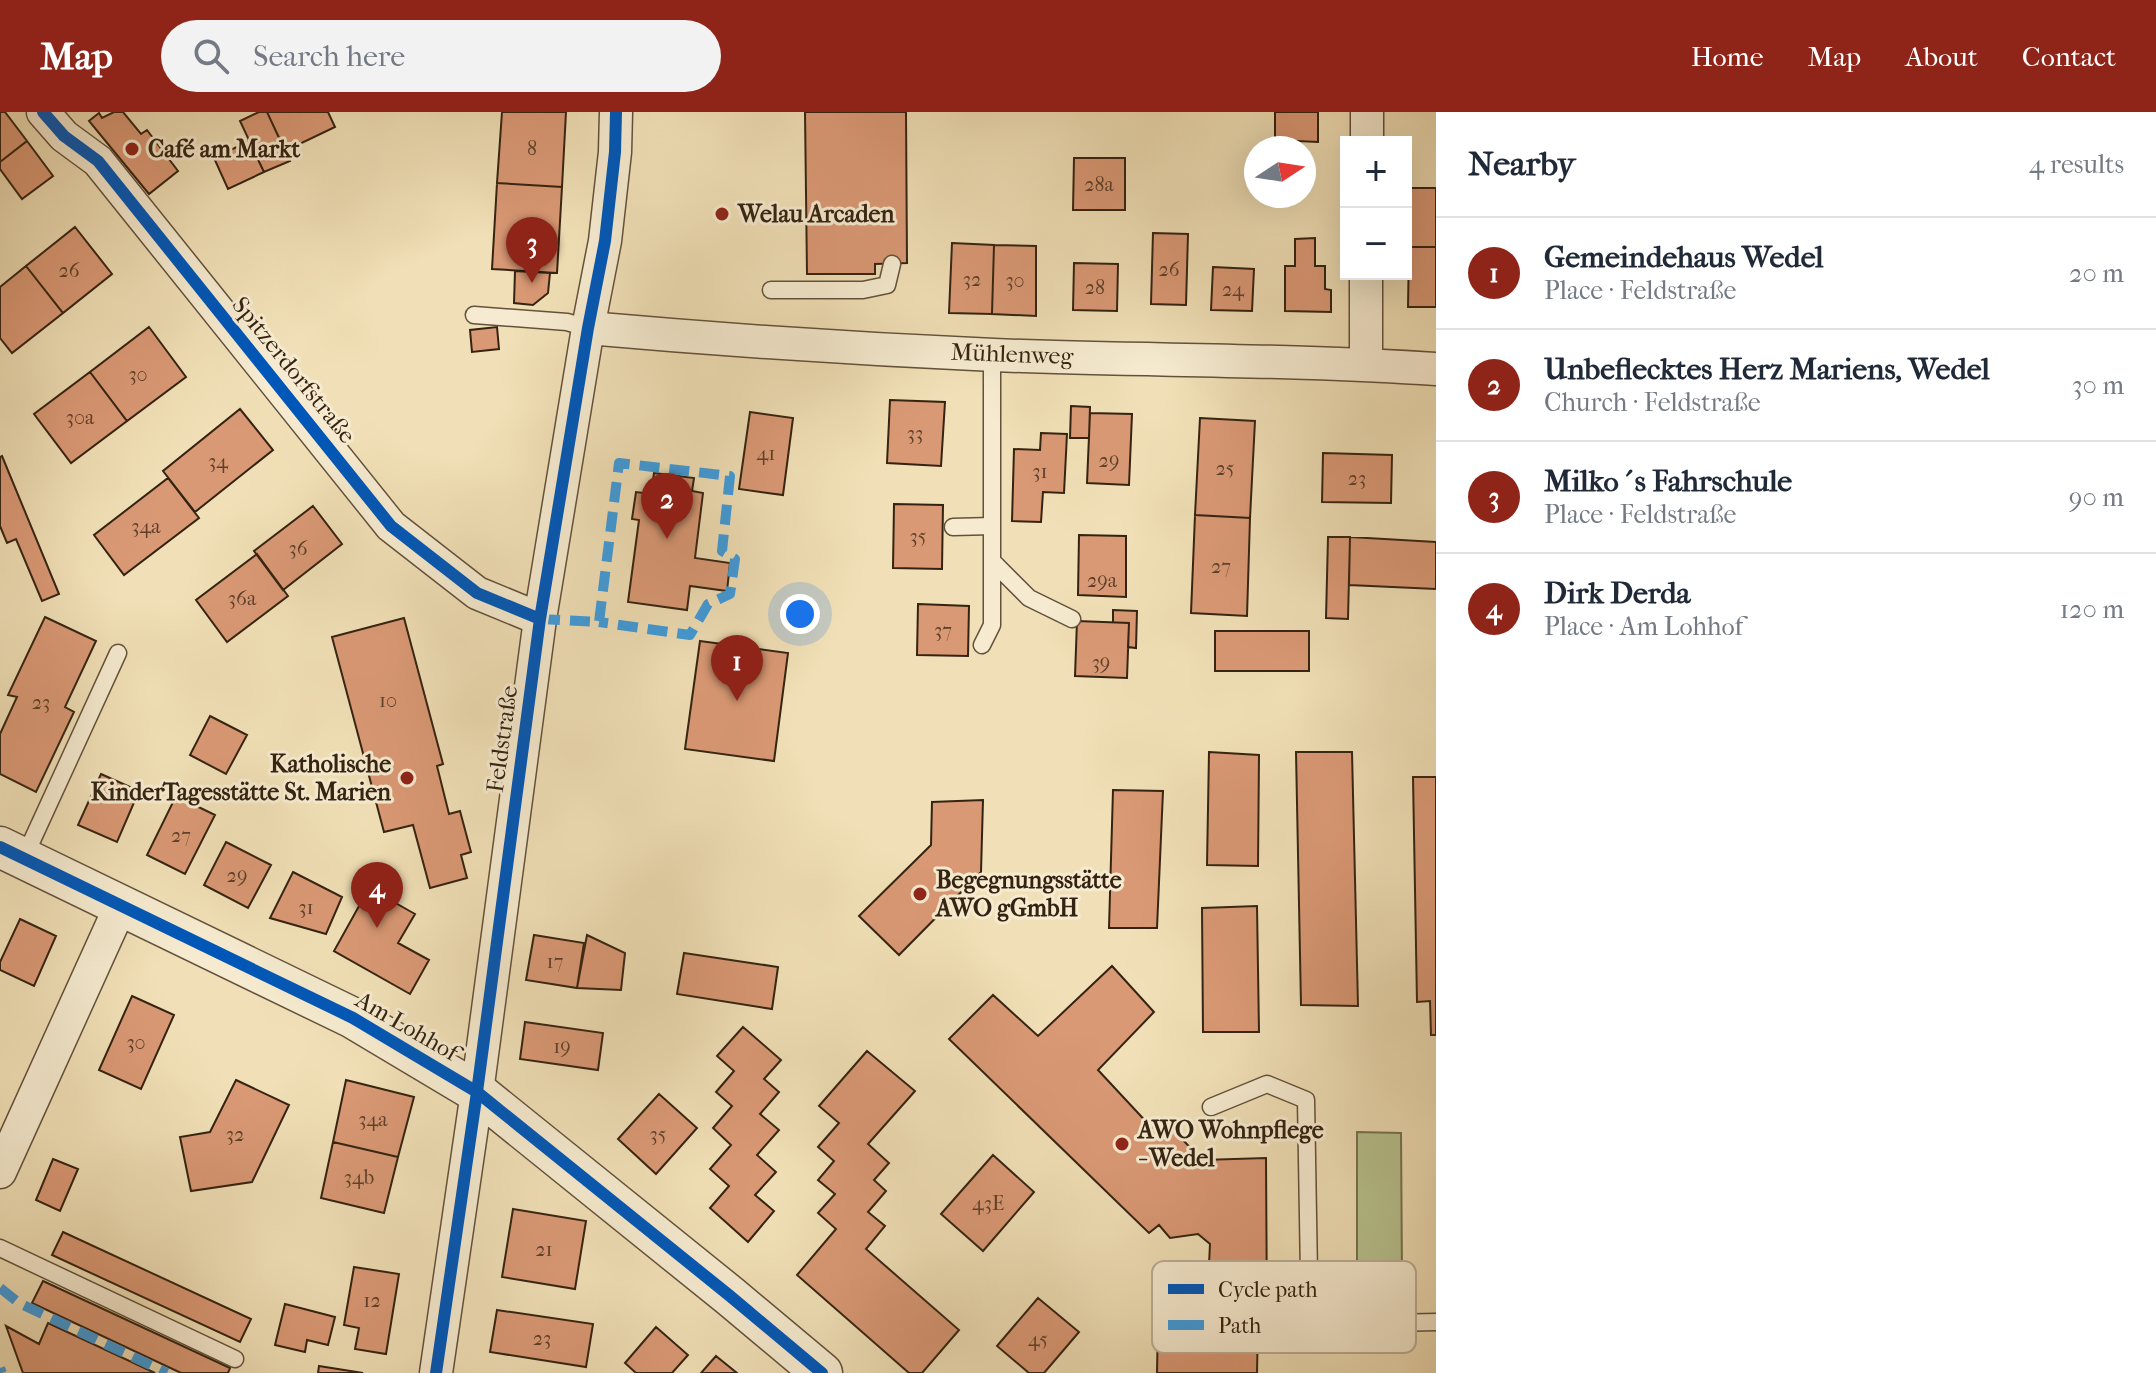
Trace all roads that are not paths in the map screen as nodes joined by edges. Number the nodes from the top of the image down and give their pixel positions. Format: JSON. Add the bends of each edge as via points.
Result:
{"nodes":[{"id":1,"x":43,"y":112,"type":"edge"},
{"id":2,"x":616,"y":112,"type":"edge"},
{"id":3,"x":1367,"y":112,"type":"edge"},
{"id":4,"x":1367,"y":136,"type":"edge"},
{"id":5,"x":892,"y":264,"type":"dead end"},
{"id":6,"x":1366,"y":280,"type":"edge"},
{"id":7,"x":771,"y":290,"type":"dead end"},
{"id":8,"x":474,"y":315,"type":"dead end"},
{"id":9,"x":588,"y":328,"type":"junction"},
{"id":10,"x":992,"y":355,"type":"junction"},
{"id":11,"x":1366,"y":364,"type":"junction"},
{"id":12,"x":1436,"y":369,"type":"edge"},
{"id":13,"x":992,"y":526,"type":"junction"},
{"id":14,"x":953,"y":527,"type":"dead end"},
{"id":15,"x":994,"y":563,"type":"junction"},
{"id":16,"x":540,"y":619,"type":"junction"},
{"id":17,"x":1072,"y":619,"type":"dead end"},
{"id":18,"x":982,"y":645,"type":"dead end"},
{"id":19,"x":118,"y":653,"type":"dead end"},
{"id":20,"x":12,"y":853,"type":"edge"},
{"id":21,"x":121,"y":905,"type":"junction"},
{"id":22,"x":477,"y":1092,"type":"junction"},
{"id":23,"x":1211,"y":1107,"type":"dead end"},
{"id":24,"x":0,"y":1172,"type":"edge"},
{"id":25,"x":0,"y":1248,"type":"edge"},
{"id":26,"x":1309,"y":1261,"type":"edge"},
{"id":27,"x":1416,"y":1322,"type":"edge"},
{"id":28,"x":1436,"y":1322,"type":"edge"},
{"id":29,"x":235,"y":1359,"type":"dead end"},
{"id":30,"x":436,"y":1373,"type":"edge"},
{"id":31,"x":822,"y":1373,"type":"edge"}],
"edges":[{"from":1,"to":16,"type":"street","name":"Spitzerdorfstraße","via":[[98,161],[391,526],[477,593]]},
{"from":2,"to":9,"type":"street","name":"Feldstraße","via":[[605,241]]},
{"from":3,"to":4,"type":"street"},
{"from":5,"to":7,"type":"lane","via":[[887,285]]},
{"from":6,"to":11,"type":"street"},
{"from":8,"to":9,"type":"lane"},
{"from":9,"to":10,"type":"street","name":"Mühlenweg"},
{"from":9,"to":16,"type":"street","name":"Feldstraße"},
{"from":10,"to":11,"type":"street","name":"Mühlenweg"},
{"from":10,"to":13,"type":"lane"},
{"from":11,"to":12,"type":"street","name":"Mühlenweg"},
{"from":13,"to":14,"type":"lane"},
{"from":13,"to":15,"type":"lane"},
{"from":15,"to":17,"type":"lane","via":[[1029,598]]},
{"from":15,"to":18,"type":"lane","via":[[992,625]]},
{"from":16,"to":22,"type":"street","name":"Feldstraße"},
{"from":19,"to":20,"type":"lane"},
{"from":20,"to":21,"type":"street","name":"Am Lohhof"},
{"from":21,"to":22,"type":"street","name":"Am Lohhof","via":[[353,1018]]},
{"from":21,"to":24,"type":"street"},
{"from":22,"to":30,"type":"street","name":"Feldstraße"},
{"from":22,"to":31,"type":"street","name":"Am Lohhof"},
{"from":23,"to":26,"type":"lane","via":[[1267,1084],[1306,1100]]},
{"from":25,"to":29,"type":"lane"},
{"from":27,"to":28,"type":"lane"}]}
